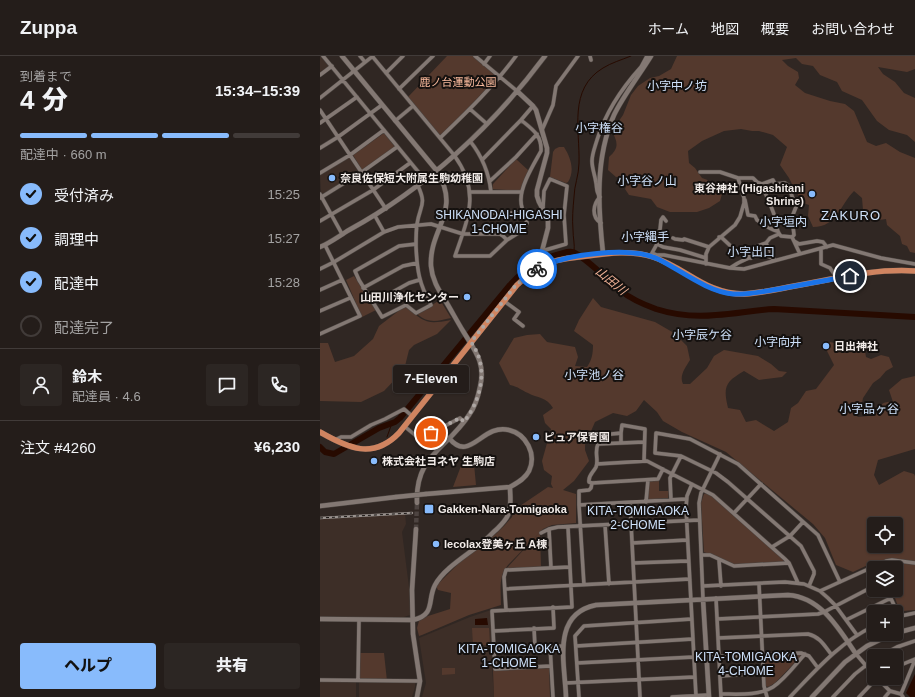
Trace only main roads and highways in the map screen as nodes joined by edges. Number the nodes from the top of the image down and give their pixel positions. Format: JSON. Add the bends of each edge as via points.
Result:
{"nodes":[{"id":1,"x":915,"y":271,"type":"edge"},
{"id":2,"x":320,"y":432,"type":"edge"}],
"edges":[{"from":1,"to":2,"type":"highway","via":[[877,272],[759,293],[733,294],[704,285],[655,256],[603,253],[545,262],[516,285],[471,342],[409,413],[404,426],[394,438],[383,445],[368,449],[351,447]]}]}
